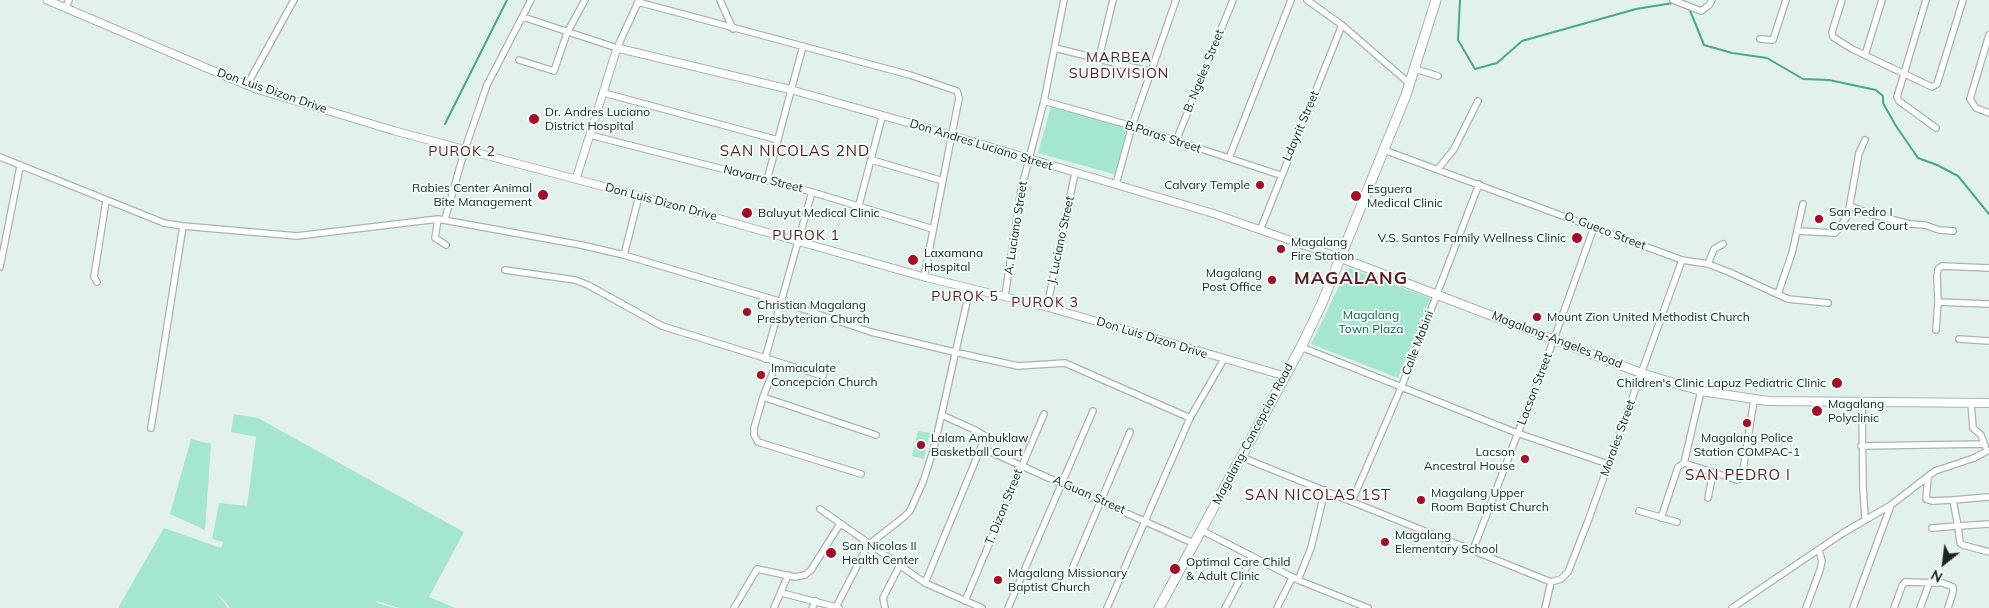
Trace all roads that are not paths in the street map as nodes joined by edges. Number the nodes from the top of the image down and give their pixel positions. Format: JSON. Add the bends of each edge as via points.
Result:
{"nodes":[{"id":1,"x":47,"y":0,"type":"edge"},
{"id":2,"x":69,"y":0,"type":"edge"},
{"id":3,"x":294,"y":0,"type":"edge"},
{"id":4,"x":531,"y":0,"type":"edge"},
{"id":5,"x":585,"y":0,"type":"edge"},
{"id":6,"x":720,"y":0,"type":"edge"},
{"id":7,"x":1064,"y":0,"type":"edge"},
{"id":8,"x":1113,"y":0,"type":"edge"},
{"id":9,"x":1176,"y":0,"type":"edge"},
{"id":10,"x":1233,"y":0,"type":"edge"},
{"id":11,"x":1291,"y":0,"type":"edge"},
{"id":12,"x":1307,"y":0,"type":"edge"},
{"id":13,"x":1436,"y":0,"type":"edge"},
{"id":14,"x":1673,"y":0,"type":"edge"},
{"id":15,"x":1712,"y":0,"type":"edge"},
{"id":16,"x":1786,"y":0,"type":"edge"},
{"id":17,"x":1842,"y":0,"type":"edge"},
{"id":18,"x":1882,"y":0,"type":"edge"},
{"id":19,"x":1926,"y":0,"type":"edge"},
{"id":20,"x":1964,"y":0,"type":"edge"},
{"id":21,"x":638,"y":1,"type":"edge"},
{"id":22,"x":65,"y":8,"type":"junction"},
{"id":23,"x":522,"y":17,"type":"junction"},
{"id":24,"x":1342,"y":25,"type":"junction"},
{"id":25,"x":733,"y":29,"type":"junction"},
{"id":26,"x":567,"y":33,"type":"junction"},
{"id":27,"x":1989,"y":35,"type":"edge"},
{"id":28,"x":1760,"y":39,"type":"dead end"},
{"id":29,"x":803,"y":46,"type":"junction"},
{"id":30,"x":617,"y":48,"type":"junction"},
{"id":31,"x":1055,"y":48,"type":"junction"},
{"id":32,"x":1865,"y":55,"type":"junction"},
{"id":33,"x":1099,"y":58,"type":"junction"},
{"id":34,"x":519,"y":60,"type":"dead end"},
{"id":35,"x":1415,"y":69,"type":"junction"},
{"id":36,"x":1151,"y":72,"type":"junction"},
{"id":37,"x":1902,"y":73,"type":"junction"},
{"id":38,"x":1438,"y":76,"type":"dead end"},
{"id":39,"x":1410,"y":84,"type":"junction"},
{"id":40,"x":247,"y":85,"type":"junction"},
{"id":41,"x":792,"y":90,"type":"junction"},
{"id":42,"x":604,"y":92,"type":"junction"},
{"id":43,"x":1044,"y":101,"type":"junction"},
{"id":44,"x":1478,"y":101,"type":"dead end"},
{"id":45,"x":1989,"y":113,"type":"edge"},
{"id":46,"x":882,"y":117,"type":"junction"},
{"id":47,"x":1132,"y":126,"type":"junction"},
{"id":48,"x":1936,"y":128,"type":"dead end"},
{"id":49,"x":590,"y":135,"type":"junction"},
{"id":50,"x":951,"y":137,"type":"junction"},
{"id":51,"x":778,"y":140,"type":"junction"},
{"id":52,"x":1865,"y":140,"type":"dead end"},
{"id":53,"x":1176,"y":142,"type":"junction"},
{"id":54,"x":465,"y":149,"type":"junction"},
{"id":55,"x":1384,"y":150,"type":"junction"},
{"id":56,"x":0,"y":157,"type":"edge"},
{"id":57,"x":1229,"y":158,"type":"junction"},
{"id":58,"x":872,"y":160,"type":"junction"},
{"id":59,"x":1029,"y":160,"type":"junction"},
{"id":60,"x":20,"y":167,"type":"junction"},
{"id":61,"x":1438,"y":169,"type":"junction"},
{"id":62,"x":1075,"y":173,"type":"junction"},
{"id":63,"x":1280,"y":175,"type":"junction"},
{"id":64,"x":576,"y":180,"type":"junction"},
{"id":65,"x":767,"y":180,"type":"junction"},
{"id":66,"x":942,"y":181,"type":"junction"},
{"id":67,"x":1116,"y":184,"type":"junction"},
{"id":68,"x":1479,"y":184,"type":"junction"},
{"id":69,"x":812,"y":192,"type":"junction"},
{"id":70,"x":640,"y":196,"type":"junction"},
{"id":71,"x":106,"y":201,"type":"junction"},
{"id":72,"x":1803,"y":204,"type":"dead end"},
{"id":73,"x":859,"y":205,"type":"junction"},
{"id":74,"x":1850,"y":206,"type":"junction"},
{"id":75,"x":441,"y":219,"type":"junction"},
{"id":76,"x":183,"y":226,"type":"junction"},
{"id":77,"x":1594,"y":227,"type":"junction"},
{"id":78,"x":1261,"y":228,"type":"junction"},
{"id":79,"x":933,"y":229,"type":"junction"},
{"id":80,"x":1797,"y":231,"type":"junction"},
{"id":81,"x":1953,"y":231,"type":"dead end"},
{"id":82,"x":799,"y":241,"type":"junction"},
{"id":83,"x":1723,"y":244,"type":"dead end"},
{"id":84,"x":446,"y":245,"type":"dead end"},
{"id":85,"x":624,"y":255,"type":"junction"},
{"id":86,"x":1341,"y":258,"type":"junction"},
{"id":87,"x":1682,"y":260,"type":"junction"},
{"id":88,"x":1708,"y":264,"type":"junction"},
{"id":89,"x":0,"y":267,"type":"edge"},
{"id":90,"x":1989,"y":268,"type":"edge"},
{"id":91,"x":505,"y":270,"type":"dead end"},
{"id":92,"x":924,"y":277,"type":"junction"},
{"id":93,"x":97,"y":282,"type":"dead end"},
{"id":94,"x":970,"y":288,"type":"junction"},
{"id":95,"x":1437,"y":294,"type":"junction"},
{"id":96,"x":1778,"y":294,"type":"junction"},
{"id":97,"x":1005,"y":296,"type":"junction"},
{"id":98,"x":782,"y":302,"type":"junction"},
{"id":99,"x":1938,"y":302,"type":"junction"},
{"id":100,"x":1828,"y":303,"type":"dead end"},
{"id":101,"x":1989,"y":304,"type":"edge"},
{"id":102,"x":1047,"y":307,"type":"junction"},
{"id":103,"x":1936,"y":330,"type":"dead end"},
{"id":104,"x":1554,"y":339,"type":"junction"},
{"id":105,"x":1959,"y":339,"type":"dead end"},
{"id":106,"x":1989,"y":341,"type":"edge"},
{"id":107,"x":1301,"y":347,"type":"junction"},
{"id":108,"x":954,"y":352,"type":"junction"},
{"id":109,"x":765,"y":358,"type":"junction"},
{"id":110,"x":1224,"y":359,"type":"junction"},
{"id":111,"x":777,"y":362,"type":"junction"},
{"id":112,"x":1642,"y":373,"type":"junction"},
{"id":113,"x":822,"y":376,"type":"dead end"},
{"id":114,"x":1285,"y":376,"type":"junction"},
{"id":115,"x":1400,"y":388,"type":"junction"},
{"id":116,"x":1701,"y":391,"type":"junction"},
{"id":117,"x":763,"y":398,"type":"junction"},
{"id":118,"x":1754,"y":400,"type":"junction"},
{"id":119,"x":1862,"y":403,"type":"junction"},
{"id":120,"x":1971,"y":403,"type":"junction"},
{"id":121,"x":1989,"y":403,"type":"edge"},
{"id":122,"x":1093,"y":411,"type":"dead end"},
{"id":123,"x":1044,"y":414,"type":"dead end"},
{"id":124,"x":942,"y":415,"type":"junction"},
{"id":125,"x":1190,"y":418,"type":"junction"},
{"id":126,"x":151,"y":428,"type":"dead end"},
{"id":127,"x":1130,"y":432,"type":"dead end"},
{"id":128,"x":1517,"y":433,"type":"junction"},
{"id":129,"x":876,"y":435,"type":"dead end"},
{"id":130,"x":1984,"y":444,"type":"junction"},
{"id":131,"x":1862,"y":446,"type":"junction"},
{"id":132,"x":982,"y":448,"type":"junction"},
{"id":133,"x":1988,"y":450,"type":"edge"},
{"id":134,"x":1241,"y":457,"type":"junction"},
{"id":135,"x":1684,"y":463,"type":"junction"},
{"id":136,"x":1608,"y":464,"type":"junction"},
{"id":137,"x":1021,"y":465,"type":"junction"},
{"id":138,"x":861,"y":474,"type":"dead end"},
{"id":139,"x":1713,"y":474,"type":"junction"},
{"id":140,"x":1928,"y":477,"type":"junction"},
{"id":141,"x":1061,"y":482,"type":"junction"},
{"id":142,"x":1325,"y":490,"type":"junction"},
{"id":143,"x":1989,"y":497,"type":"edge"},
{"id":144,"x":1708,"y":498,"type":"dead end"},
{"id":145,"x":1102,"y":500,"type":"junction"},
{"id":146,"x":1953,"y":500,"type":"junction"},
{"id":147,"x":1352,"y":501,"type":"junction"},
{"id":148,"x":1891,"y":505,"type":"junction"},
{"id":149,"x":820,"y":509,"type":"dead end"},
{"id":150,"x":1639,"y":511,"type":"dead end"},
{"id":151,"x":1661,"y":518,"type":"junction"},
{"id":152,"x":1865,"y":519,"type":"junction"},
{"id":153,"x":1146,"y":520,"type":"junction"},
{"id":154,"x":1677,"y":522,"type":"dead end"},
{"id":155,"x":840,"y":524,"type":"junction"},
{"id":156,"x":1989,"y":524,"type":"edge"},
{"id":157,"x":1958,"y":526,"type":"junction"},
{"id":158,"x":1932,"y":528,"type":"dead end"},
{"id":159,"x":1201,"y":530,"type":"junction"},
{"id":160,"x":1194,"y":544,"type":"junction"},
{"id":161,"x":868,"y":545,"type":"junction"},
{"id":162,"x":1473,"y":550,"type":"junction"},
{"id":163,"x":1819,"y":550,"type":"junction"},
{"id":164,"x":1989,"y":552,"type":"edge"},
{"id":165,"x":1252,"y":557,"type":"junction"},
{"id":166,"x":899,"y":567,"type":"junction"},
{"id":167,"x":1072,"y":569,"type":"dead end"},
{"id":168,"x":788,"y":575,"type":"junction"},
{"id":169,"x":1295,"y":579,"type":"junction"},
{"id":170,"x":1552,"y":582,"type":"junction"},
{"id":171,"x":925,"y":583,"type":"junction"},
{"id":172,"x":1929,"y":584,"type":"junction"},
{"id":173,"x":782,"y":593,"type":"junction"},
{"id":174,"x":816,"y":600,"type":"junction"},
{"id":175,"x":965,"y":601,"type":"junction"},
{"id":176,"x":837,"y":607,"type":"edge"},
{"id":177,"x":734,"y":608,"type":"edge"},
{"id":178,"x":774,"y":608,"type":"edge"},
{"id":179,"x":812,"y":608,"type":"edge"},
{"id":180,"x":885,"y":608,"type":"edge"},
{"id":181,"x":982,"y":608,"type":"edge"},
{"id":182,"x":1008,"y":608,"type":"edge"},
{"id":183,"x":1107,"y":608,"type":"edge"},
{"id":184,"x":1159,"y":608,"type":"edge"},
{"id":185,"x":1225,"y":608,"type":"edge"},
{"id":186,"x":1277,"y":608,"type":"edge"},
{"id":187,"x":1366,"y":608,"type":"edge"},
{"id":188,"x":1545,"y":608,"type":"edge"},
{"id":189,"x":1732,"y":608,"type":"edge"},
{"id":190,"x":1806,"y":608,"type":"edge"},
{"id":191,"x":1853,"y":608,"type":"edge"},
{"id":192,"x":1894,"y":608,"type":"edge"},
{"id":193,"x":1920,"y":608,"type":"edge"},
{"id":194,"x":1948,"y":608,"type":"edge"}],
"edges":[{"from":1,"to":22,"type":"street","name":"Don Luis Dizon Drive"},
{"from":2,"to":22,"type":"street"},
{"from":3,"to":40,"type":"street"},
{"from":4,"to":23,"type":"street"},
{"from":5,"to":26,"type":"street"},
{"from":6,"to":25,"type":"street"},
{"from":7,"to":31,"type":"street","name":"A. Luciano Street"},
{"from":8,"to":33,"type":"street"},
{"from":9,"to":36,"type":"street"},
{"from":10,"to":53,"type":"street","name":"B. Ngeles Street"},
{"from":11,"to":57,"type":"street"},
{"from":12,"to":24,"type":"street"},
{"from":13,"to":35,"type":"main road","name":"Magalang-Concepcion Road"},
{"from":14,"to":15,"type":"street","via":[[1704,11]]},
{"from":16,"to":28,"type":"street","via":[[1773,39]]},
{"from":17,"to":32,"type":"street","via":[[1832,36]]},
{"from":18,"to":32,"type":"street"},
{"from":19,"to":37,"type":"street"},
{"from":20,"to":37,"type":"street","via":[[1935,87]]},
{"from":21,"to":25,"type":"street"},
{"from":21,"to":30,"type":"street"},
{"from":22,"to":40,"type":"street","name":"Don Luis Dizon Drive"},
{"from":23,"to":26,"type":"street"},
{"from":23,"to":54,"type":"street","via":[[487,85]]},
{"from":24,"to":39,"type":"street"},
{"from":24,"to":63,"type":"street","name":"Ldayrit Street"},
{"from":25,"to":29,"type":"street"},
{"from":26,"to":30,"type":"street"},
{"from":26,"to":34,"type":"street","via":[[554,71]]},
{"from":27,"to":45,"type":"street","via":[[1970,99],[1976,108]]},
{"from":29,"to":41,"type":"street"},
{"from":29,"to":50,"type":"street","via":[[957,91],[960,98]]},
{"from":30,"to":41,"type":"street","name":"Don Andres Luciano Street"},
{"from":30,"to":42,"type":"street"},
{"from":31,"to":33,"type":"street"},
{"from":31,"to":43,"type":"street","name":"A. Luciano Street"},
{"from":32,"to":37,"type":"street"},
{"from":33,"to":36,"type":"street"},
{"from":35,"to":38,"type":"street"},
{"from":35,"to":39,"type":"main road","name":"Magalang-Concepcion Road"},
{"from":36,"to":47,"type":"street"},
{"from":37,"to":48,"type":"street","via":[[1897,96],[1899,101]]},
{"from":39,"to":55,"type":"main road","name":"Magalang-Concepcion Road"},
{"from":40,"to":54,"type":"street","name":"Don Luis Dizon Drive"},
{"from":41,"to":46,"type":"street","name":"Don Andres Luciano Street"},
{"from":41,"to":51,"type":"street"},
{"from":42,"to":49,"type":"street"},
{"from":42,"to":51,"type":"street"},
{"from":43,"to":47,"type":"street","name":"B.Paras Street"},
{"from":43,"to":59,"type":"street","name":"A. Luciano Street"},
{"from":44,"to":61,"type":"street","via":[[1454,149]]},
{"from":46,"to":50,"type":"street","name":"Don Andres Luciano Street"},
{"from":46,"to":58,"type":"street"},
{"from":47,"to":53,"type":"street","name":"B.Paras Street"},
{"from":47,"to":67,"type":"street"},
{"from":49,"to":64,"type":"street"},
{"from":49,"to":65,"type":"street","name":"Navarro Street"},
{"from":50,"to":59,"type":"street","name":"Don Andres Luciano Street"},
{"from":50,"to":66,"type":"street"},
{"from":51,"to":65,"type":"street"},
{"from":52,"to":74,"type":"street","via":[[1859,153]]},
{"from":53,"to":57,"type":"street","name":"B.Paras Street"},
{"from":54,"to":64,"type":"street","name":"Don Luis Dizon Drive"},
{"from":54,"to":75,"type":"street"},
{"from":55,"to":61,"type":"street","name":"O. Gueco Street"},
{"from":55,"to":86,"type":"main road","name":"Magalang-Concepcion Road"},
{"from":56,"to":60,"type":"street"},
{"from":57,"to":63,"type":"street","name":"B.Paras Street"},
{"from":58,"to":66,"type":"street"},
{"from":58,"to":73,"type":"street"},
{"from":59,"to":62,"type":"street","name":"Don Andres Luciano Street"},
{"from":59,"to":97,"type":"street","name":"A. Luciano Street","via":[[1020,190]]},
{"from":60,"to":71,"type":"street"},
{"from":60,"to":89,"type":"street"},
{"from":61,"to":68,"type":"street","name":"O. Gueco Street"},
{"from":62,"to":67,"type":"street","name":"Don Andres Luciano Street"},
{"from":62,"to":102,"type":"street","name":"J. Luciano Street"},
{"from":63,"to":78,"type":"street","name":"Ldayrit Street"},
{"from":64,"to":70,"type":"street","name":"Don Luis Dizon Drive"},
{"from":65,"to":69,"type":"street","name":"Navarro Street"},
{"from":66,"to":79,"type":"street"},
{"from":67,"to":78,"type":"street","name":"Don Andres Luciano Street"},
{"from":68,"to":77,"type":"street","name":"O. Gueco Street"},
{"from":68,"to":95,"type":"street","name":"Calle Mabini"},
{"from":69,"to":73,"type":"street","name":"Navarro Street"},
{"from":69,"to":82,"type":"street"},
{"from":70,"to":82,"type":"street","name":"Don Luis Dizon Drive"},
{"from":70,"to":85,"type":"street"},
{"from":71,"to":76,"type":"street","via":[[164,223]]},
{"from":71,"to":93,"type":"street","via":[[94,277]]},
{"from":72,"to":80,"type":"street"},
{"from":73,"to":79,"type":"street","name":"Navarro Street"},
{"from":74,"to":80,"type":"street","via":[[1845,221],[1835,233]]},
{"from":74,"to":81,"type":"street","via":[[1910,224]]},
{"from":75,"to":76,"type":"street","via":[[297,236]]},
{"from":75,"to":84,"type":"street","via":[[435,238]]},
{"from":75,"to":85,"type":"street"},
{"from":76,"to":126,"type":"street"},
{"from":77,"to":87,"type":"street","name":"O. Gueco Street"},
{"from":77,"to":104,"type":"street","name":"Lacson Street"},
{"from":78,"to":86,"type":"street","name":"Don Andres Luciano Street"},
{"from":79,"to":92,"type":"street"},
{"from":80,"to":96,"type":"street"},
{"from":82,"to":92,"type":"street","name":"Don Luis Dizon Drive"},
{"from":82,"to":98,"type":"street"},
{"from":83,"to":88,"type":"street","via":[[1714,249]]},
{"from":85,"to":98,"type":"street"},
{"from":86,"to":95,"type":"main road","name":"Magalang-Angeles Road"},
{"from":86,"to":107,"type":"main road","name":"Magalang-Concepcion Road"},
{"from":87,"to":88,"type":"street","name":"O. Gueco Street"},
{"from":87,"to":112,"type":"street","name":"Morales Street"},
{"from":88,"to":96,"type":"street","name":"O. Gueco Street"},
{"from":90,"to":99,"type":"street","via":[[1939,267]]},
{"from":91,"to":109,"type":"street","via":[[575,280],[662,326]]},
{"from":92,"to":94,"type":"street","name":"Don Luis Dizon Drive"},
{"from":94,"to":97,"type":"street","name":"Don Luis Dizon Drive"},
{"from":94,"to":108,"type":"street"},
{"from":95,"to":104,"type":"main road","name":"Magalang-Angeles Road"},
{"from":95,"to":115,"type":"street","name":"Calle Mabini"},
{"from":96,"to":100,"type":"street","name":"O. Gueco Street","via":[[1788,299]]},
{"from":97,"to":102,"type":"street","name":"Don Luis Dizon Drive"},
{"from":98,"to":108,"type":"street","via":[[871,332]]},
{"from":98,"to":109,"type":"street"},
{"from":99,"to":101,"type":"street"},
{"from":99,"to":103,"type":"street"},
{"from":102,"to":110,"type":"street","name":"Don Luis Dizon Drive"},
{"from":104,"to":112,"type":"main road","name":"Magalang-Angeles Road"},
{"from":104,"to":128,"type":"street","name":"Lacson Street"},
{"from":105,"to":106,"type":"street"},
{"from":107,"to":114,"type":"main road","name":"Magalang-Concepcion Road"},
{"from":107,"to":115,"type":"street"},
{"from":108,"to":124,"type":"street"},
{"from":108,"to":125,"type":"street","via":[[1018,366],[1065,363]]},
{"from":109,"to":111,"type":"street"},
{"from":110,"to":114,"type":"street","name":"Don Luis Dizon Drive"},
{"from":110,"to":125,"type":"street"},
{"from":111,"to":113,"type":"street"},
{"from":111,"to":117,"type":"street"},
{"from":112,"to":116,"type":"main road","name":"Magalang-Angeles Road"},
{"from":112,"to":136,"type":"street","name":"Morales Street"},
{"from":114,"to":134,"type":"main road","name":"Magalang-Concepcion Road"},
{"from":115,"to":128,"type":"street"},
{"from":115,"to":147,"type":"street","name":"Calle Mabini"},
{"from":116,"to":118,"type":"main road","name":"Magalang-Angeles Road"},
{"from":116,"to":135,"type":"street"},
{"from":117,"to":129,"type":"street"},
{"from":117,"to":138,"type":"street","via":[[754,428],[758,442]]},
{"from":118,"to":119,"type":"main road","name":"Magalang-Angeles Road"},
{"from":118,"to":139,"type":"street","via":[[1741,478],[1737,480]]},
{"from":119,"to":120,"type":"main road","name":"Magalang-Angeles Road"},
{"from":119,"to":131,"type":"street"},
{"from":120,"to":121,"type":"main road","name":"Magalang-Angeles Road"},
{"from":120,"to":130,"type":"street","via":[[1974,428]]},
{"from":122,"to":141,"type":"street"},
{"from":123,"to":137,"type":"street","name":"T. Dizon Street"},
{"from":124,"to":132,"type":"street","via":[[982,434]]},
{"from":124,"to":161,"type":"street","via":[[929,465],[910,511]]},
{"from":125,"to":153,"type":"street"},
{"from":127,"to":145,"type":"street"},
{"from":128,"to":136,"type":"street"},
{"from":128,"to":162,"type":"street","name":"Lacson Street"},
{"from":130,"to":131,"type":"street"},
{"from":130,"to":133,"type":"street"},
{"from":131,"to":152,"type":"street"},
{"from":132,"to":137,"type":"street","name":"A.Guan Street"},
{"from":132,"to":171,"type":"street"},
{"from":133,"to":140,"type":"street","via":[[1944,467]]},
{"from":134,"to":142,"type":"street"},
{"from":134,"to":159,"type":"main road","name":"Magalang-Concepcion Road"},
{"from":135,"to":139,"type":"street"},
{"from":135,"to":151,"type":"street","via":[[1678,467]]},
{"from":136,"to":170,"type":"street","name":"Morales Street","via":[[1568,572]]},
{"from":137,"to":141,"type":"street","name":"A.Guan Street"},
{"from":137,"to":175,"type":"street","name":"T. Dizon Street"},
{"from":139,"to":144,"type":"street"},
{"from":140,"to":146,"type":"street","via":[[1927,500]]},
{"from":140,"to":148,"type":"street"},
{"from":141,"to":145,"type":"street","name":"A.Guan Street"},
{"from":141,"to":182,"type":"street"},
{"from":142,"to":147,"type":"street"},
{"from":142,"to":169,"type":"street","via":[[1312,548]]},
{"from":143,"to":146,"type":"street"},
{"from":145,"to":153,"type":"street","name":"A.Guan Street"},
{"from":145,"to":167,"type":"street"},
{"from":146,"to":157,"type":"street"},
{"from":147,"to":162,"type":"street"},
{"from":148,"to":152,"type":"street"},
{"from":148,"to":191,"type":"street"},
{"from":149,"to":155,"type":"street"},
{"from":150,"to":151,"type":"street"},
{"from":151,"to":154,"type":"street"},
{"from":152,"to":163,"type":"street"},
{"from":153,"to":160,"type":"street","name":"A.Guan Street"},
{"from":153,"to":183,"type":"street"},
{"from":155,"to":161,"type":"street"},
{"from":155,"to":168,"type":"street","via":[[811,570],[799,576]]},
{"from":156,"to":157,"type":"street"},
{"from":157,"to":158,"type":"street"},
{"from":157,"to":164,"type":"street","via":[[1962,545]]},
{"from":159,"to":160,"type":"main road","name":"Magalang-Concepcion Road"},
{"from":159,"to":165,"type":"street"},
{"from":160,"to":184,"type":"main road","name":"Magalang-Concepcion Road"},
{"from":161,"to":166,"type":"street"},
{"from":161,"to":176,"type":"street"},
{"from":162,"to":170,"type":"street"},
{"from":163,"to":189,"type":"street"},
{"from":163,"to":190,"type":"street","via":[[1820,570]]},
{"from":165,"to":169,"type":"street"},
{"from":165,"to":185,"type":"street"},
{"from":166,"to":171,"type":"street"},
{"from":166,"to":180,"type":"street","via":[[882,598]]},
{"from":168,"to":173,"type":"street"},
{"from":168,"to":177,"type":"street","via":[[757,569]]},
{"from":169,"to":186,"type":"street"},
{"from":169,"to":187,"type":"street"},
{"from":170,"to":188,"type":"street"},
{"from":171,"to":175,"type":"street"},
{"from":172,"to":192,"type":"street","via":[[1905,582]]},
{"from":172,"to":193,"type":"street"},
{"from":172,"to":194,"type":"street","via":[[1943,583],[1953,587]]},
{"from":173,"to":174,"type":"street"},
{"from":173,"to":178,"type":"street"},
{"from":174,"to":176,"type":"street"},
{"from":174,"to":179,"type":"street"},
{"from":175,"to":181,"type":"street"}]}
